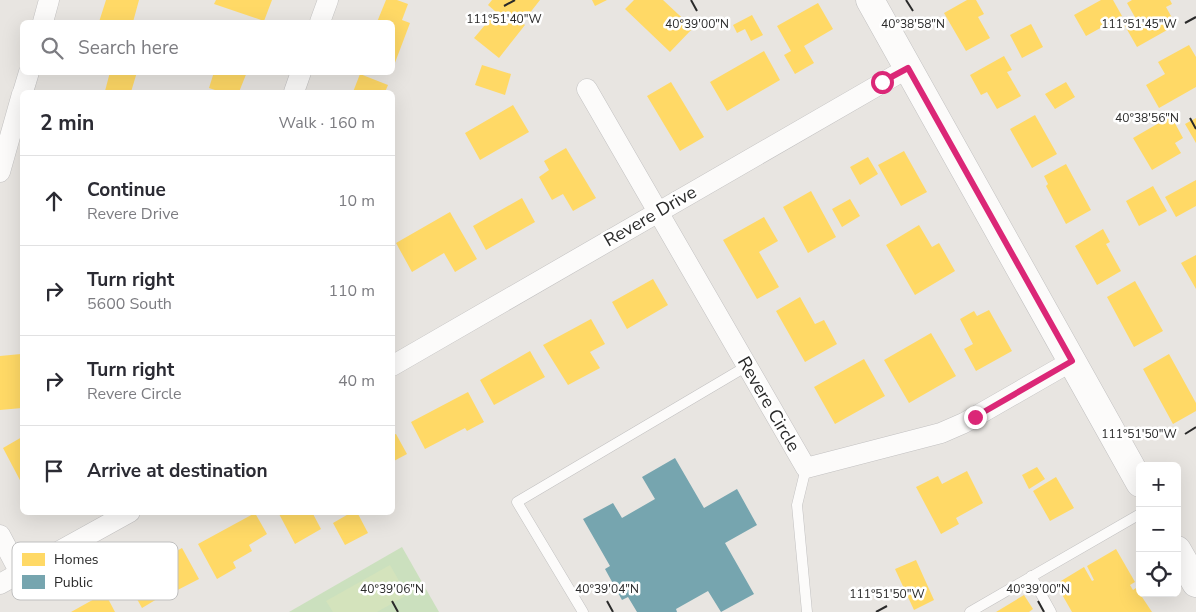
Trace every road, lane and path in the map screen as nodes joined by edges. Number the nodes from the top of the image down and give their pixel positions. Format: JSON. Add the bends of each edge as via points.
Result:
{"nodes":[{"id":1,"x":50,"y":0,"type":"edge"},
{"id":2,"x":328,"y":0,"type":"edge"},
{"id":3,"x":870,"y":0,"type":"edge"},
{"id":4,"x":44,"y":20,"type":"edge"},
{"id":5,"x":321,"y":20,"type":"edge"},
{"id":6,"x":908,"y":68,"type":"junction"},
{"id":7,"x":28,"y":75,"type":"edge"},
{"id":8,"x":300,"y":75,"type":"edge"},
{"id":9,"x":587,"y":89,"type":"dead end"},
{"id":10,"x":24,"y":90,"type":"edge"},
{"id":11,"x":295,"y":90,"type":"edge"},
{"id":12,"x":20,"y":103,"type":"edge"},
{"id":13,"x":0,"y":172,"type":"edge"},
{"id":14,"x":658,"y":211,"type":"junction"},
{"id":15,"x":1072,"y":361,"type":"junction"},
{"id":16,"x":395,"y":364,"type":"edge"},
{"id":17,"x":747,"y":366,"type":"junction"},
{"id":18,"x":806,"y":468,"type":"junction"},
{"id":19,"x":1136,"y":475,"type":"edge"},
{"id":20,"x":125,"y":515,"type":"edge"},
{"id":21,"x":1136,"y":516,"type":"edge"},
{"id":22,"x":0,"y":535,"type":"edge"},
{"id":23,"x":76,"y":542,"type":"edge"},
{"id":24,"x":1178,"y":552,"type":"edge"},
{"id":25,"x":12,"y":558,"type":"edge"},
{"id":26,"x":1031,"y":576,"type":"junction"},
{"id":27,"x":12,"y":577,"type":"edge"},
{"id":28,"x":1196,"y":583,"type":"edge"},
{"id":29,"x":0,"y":584,"type":"edge"},
{"id":30,"x":583,"y":612,"type":"edge"},
{"id":31,"x":807,"y":612,"type":"edge"},
{"id":32,"x":970,"y":612,"type":"edge"},
{"id":33,"x":1051,"y":612,"type":"edge"}],
"edges":[{"from":1,"to":4,"type":"street"},
{"from":2,"to":5,"type":"street"},
{"from":3,"to":6,"type":"main road"},
{"from":6,"to":14,"type":"street","name":"Revere Drive"},
{"from":6,"to":15,"type":"main road"},
{"from":7,"to":10,"type":"street"},
{"from":8,"to":11,"type":"street"},
{"from":9,"to":14,"type":"street","name":"Revere Circle"},
{"from":12,"to":13,"type":"street"},
{"from":14,"to":16,"type":"street","name":"Revere Drive"},
{"from":14,"to":17,"type":"street","name":"Revere Circle"},
{"from":15,"to":18,"type":"street","name":"Revere Circle","via":[[942,433]]},
{"from":15,"to":19,"type":"main road"},
{"from":17,"to":18,"type":"street","name":"Revere Circle"},
{"from":17,"to":30,"type":"lane","via":[[518,502]]},
{"from":18,"to":31,"type":"lane","via":[[797,505]]},
{"from":20,"to":23,"type":"street"},
{"from":21,"to":26,"type":"lane"},
{"from":22,"to":25,"type":"street"},
{"from":24,"to":28,"type":"main road"},
{"from":26,"to":32,"type":"lane"},
{"from":26,"to":33,"type":"lane"},
{"from":27,"to":29,"type":"street"}]}
